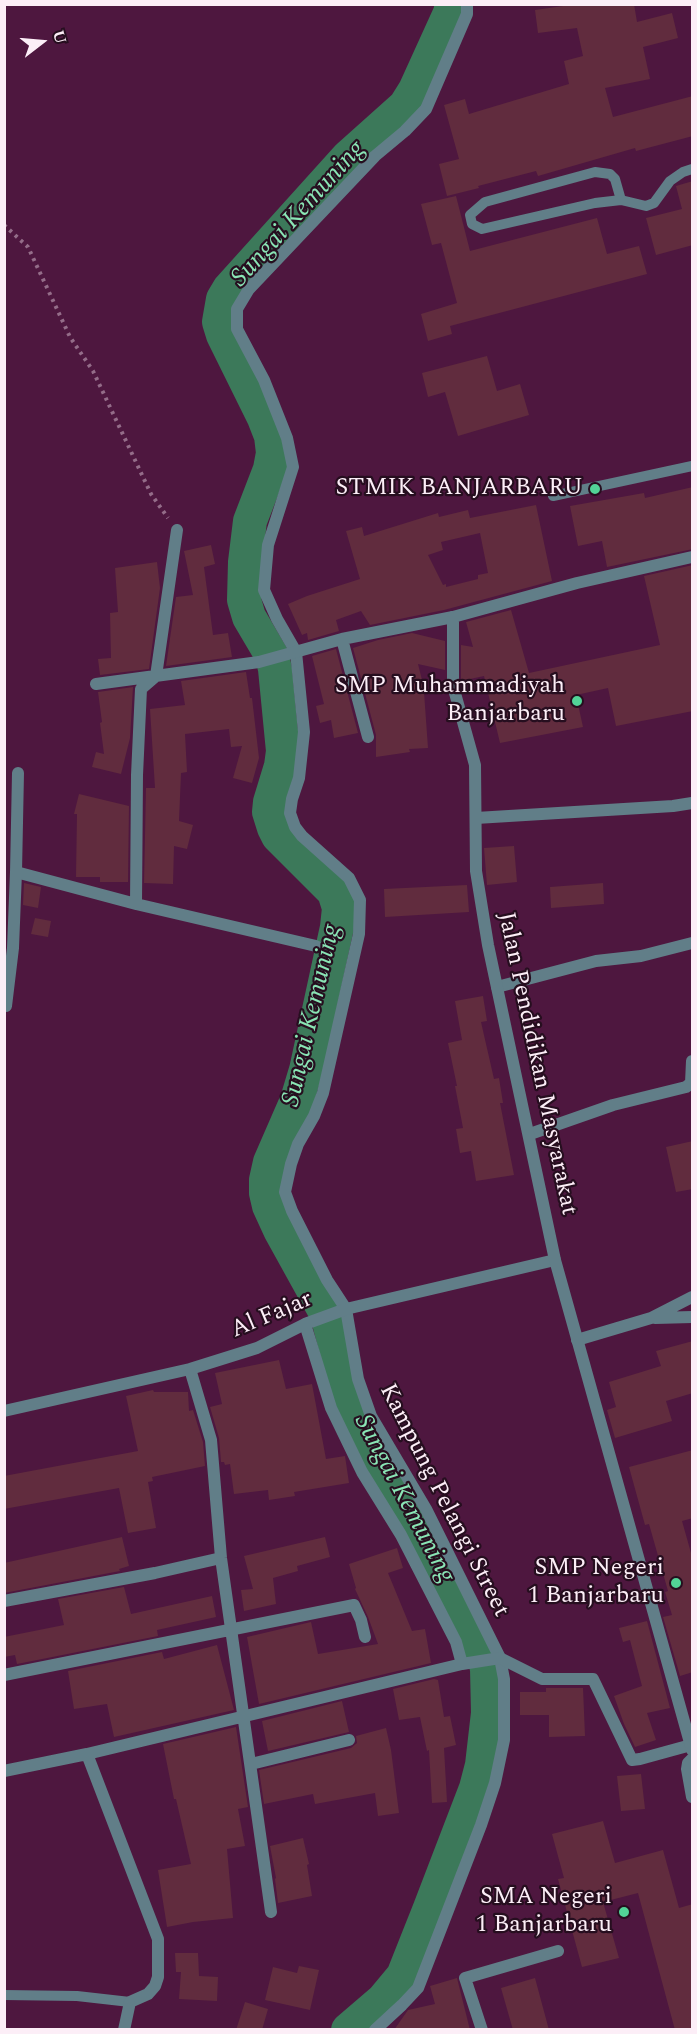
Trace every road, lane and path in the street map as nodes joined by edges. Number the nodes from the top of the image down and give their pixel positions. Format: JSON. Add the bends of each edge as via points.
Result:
{"nodes":[{"id":1,"x":467,"y":4,"type":"edge"},
{"id":2,"x":693,"y":169,"type":"edge"},
{"id":3,"x":621,"y":200,"type":"junction"},
{"id":4,"x":4,"y":225,"type":"edge"},
{"id":5,"x":693,"y":466,"type":"edge"},
{"id":6,"x":553,"y":496,"type":"dead end"},
{"id":7,"x":177,"y":530,"type":"joint"},
{"id":8,"x":693,"y":557,"type":"edge"},
{"id":9,"x":453,"y":617,"type":"junction"},
{"id":10,"x":342,"y":639,"type":"junction"},
{"id":11,"x":293,"y":652,"type":"junction"},
{"id":12,"x":156,"y":676,"type":"junction"},
{"id":13,"x":96,"y":684,"type":"dead end"},
{"id":14,"x":368,"y":736,"type":"dead end"},
{"id":15,"x":18,"y":773,"type":"dead end"},
{"id":16,"x":693,"y":802,"type":"edge"},
{"id":17,"x":476,"y":818,"type":"junction"},
{"id":18,"x":16,"y":872,"type":"junction"},
{"id":19,"x":136,"y":904,"type":"junction"},
{"id":20,"x":693,"y":943,"type":"edge"},
{"id":21,"x":315,"y":946,"type":"dead end"},
{"id":22,"x":497,"y":987,"type":"junction"},
{"id":23,"x":6,"y":1006,"type":"dead end"},
{"id":24,"x":693,"y":1061,"type":"edge"},
{"id":25,"x":530,"y":1134,"type":"junction"},
{"id":26,"x":555,"y":1260,"type":"junction"},
{"id":27,"x":693,"y":1296,"type":"edge"},
{"id":28,"x":344,"y":1310,"type":"junction"},
{"id":29,"x":693,"y":1317,"type":"edge"},
{"id":30,"x":651,"y":1318,"type":"junction"},
{"id":31,"x":309,"y":1323,"type":"junction"},
{"id":32,"x":577,"y":1340,"type":"junction"},
{"id":33,"x":190,"y":1370,"type":"junction"},
{"id":34,"x":4,"y":1411,"type":"edge"},
{"id":35,"x":221,"y":1558,"type":"junction"},
{"id":36,"x":4,"y":1601,"type":"edge"},
{"id":37,"x":232,"y":1629,"type":"junction"},
{"id":38,"x":365,"y":1637,"type":"dead end"},
{"id":39,"x":498,"y":1659,"type":"junction"},
{"id":40,"x":467,"y":1664,"type":"junction"},
{"id":41,"x":4,"y":1676,"type":"edge"},
{"id":42,"x":244,"y":1715,"type":"junction"},
{"id":43,"x":690,"y":1732,"type":"edge"},
{"id":44,"x":349,"y":1740,"type":"dead end"},
{"id":45,"x":692,"y":1747,"type":"edge"},
{"id":46,"x":87,"y":1754,"type":"junction"},
{"id":47,"x":693,"y":1759,"type":"edge"},
{"id":48,"x":251,"y":1764,"type":"junction"},
{"id":49,"x":4,"y":1771,"type":"edge"},
{"id":50,"x":693,"y":1797,"type":"edge"},
{"id":51,"x":271,"y":1912,"type":"dead end"},
{"id":52,"x":558,"y":1951,"type":"dead end"},
{"id":53,"x":4,"y":1995,"type":"edge"},
{"id":54,"x":130,"y":2002,"type":"junction"},
{"id":55,"x":124,"y":2030,"type":"edge"},
{"id":56,"x":375,"y":2030,"type":"edge"},
{"id":57,"x":482,"y":2030,"type":"edge"}],
"edges":[{"from":1,"to":11,"type":"street","name":"Kampung Pelangi Street","via":[[467,14],[426,109],[375,156],[249,289],[237,309],[237,329],[264,380],[287,438],[293,468],[268,546],[264,590]]},
{"from":2,"to":3,"type":"lane","via":[[670,181],[654,203],[646,206]]},
{"from":3,"to":3,"type":"lane","via":[[483,230],[472,224],[470,215],[485,202],[595,172],[610,174],[615,179]]},
{"from":4,"to":7,"type":"path","via":[[28,247],[151,494]]},
{"from":5,"to":6,"type":"lane"},
{"from":7,"to":12,"type":"street"},
{"from":8,"to":9,"type":"street"},
{"from":9,"to":10,"type":"street"},
{"from":9,"to":17,"type":"street","name":"Jalan Pendidikan Masyarakat","via":[[453,687],[475,765]]},
{"from":10,"to":11,"type":"street"},
{"from":10,"to":14,"type":"street"},
{"from":11,"to":12,"type":"street","via":[[259,663]]},
{"from":11,"to":28,"type":"street","name":"Kampung Pelangi Street","via":[[304,732],[290,813],[302,836],[349,878],[360,900],[358,934],[323,1093],[298,1144],[285,1192]]},
{"from":12,"to":13,"type":"street"},
{"from":12,"to":19,"type":"street","via":[[141,689]]},
{"from":15,"to":18,"type":"street"},
{"from":16,"to":17,"type":"street"},
{"from":17,"to":22,"type":"street","name":"Jalan Pendidikan Masyarakat","via":[[476,871]]},
{"from":18,"to":19,"type":"street"},
{"from":18,"to":23,"type":"street"},
{"from":19,"to":21,"type":"street"},
{"from":20,"to":22,"type":"street","via":[[641,956],[596,961]]},
{"from":22,"to":25,"type":"street","name":"Jalan Pendidikan Masyarakat"},
{"from":24,"to":25,"type":"street","via":[[691,1083],[686,1088],[613,1105]]},
{"from":25,"to":26,"type":"street","name":"Jalan Pendidikan Masyarakat"},
{"from":26,"to":28,"type":"street","name":"Al Fajar"},
{"from":26,"to":32,"type":"street","name":"Jalan Pendidikan Masyarakat"},
{"from":27,"to":30,"type":"street"},
{"from":28,"to":31,"type":"street","name":"Al Fajar"},
{"from":28,"to":39,"type":"street","name":"Kampung Pelangi Street","via":[[358,1379],[371,1416],[426,1509]]},
{"from":29,"to":30,"type":"street"},
{"from":30,"to":32,"type":"street"},
{"from":31,"to":33,"type":"street","name":"Al Fajar","via":[[257,1348]]},
{"from":31,"to":40,"type":"street","via":[[330,1408]]},
{"from":32,"to":43,"type":"street","name":"Jalan Pendidikan Masyarakat"},
{"from":33,"to":34,"type":"street","name":"Al Fajar"},
{"from":33,"to":35,"type":"street","via":[[210,1440]]},
{"from":35,"to":36,"type":"street"},
{"from":35,"to":37,"type":"street"},
{"from":37,"to":38,"type":"street","via":[[354,1605]]},
{"from":37,"to":41,"type":"street"},
{"from":37,"to":42,"type":"street"},
{"from":39,"to":40,"type":"street"},
{"from":39,"to":45,"type":"street","via":[[542,1679],[593,1679],[632,1760]]},
{"from":39,"to":56,"type":"street","name":"Kampung Pelangi Street","via":[[504,1679],[504,1740],[495,1783],[418,1988]]},
{"from":40,"to":42,"type":"street"},
{"from":42,"to":46,"type":"street"},
{"from":42,"to":48,"type":"street"},
{"from":43,"to":45,"type":"street","name":"Jalan Pendidikan Masyarakat"},
{"from":44,"to":48,"type":"street"},
{"from":46,"to":49,"type":"street"},
{"from":46,"to":54,"type":"street","via":[[158,1939],[155,1986]]},
{"from":47,"to":50,"type":"street","via":[[687,1769]]},
{"from":48,"to":51,"type":"street"},
{"from":52,"to":57,"type":"street","via":[[465,1978]]},
{"from":53,"to":54,"type":"lane"},
{"from":54,"to":55,"type":"street"}]}
